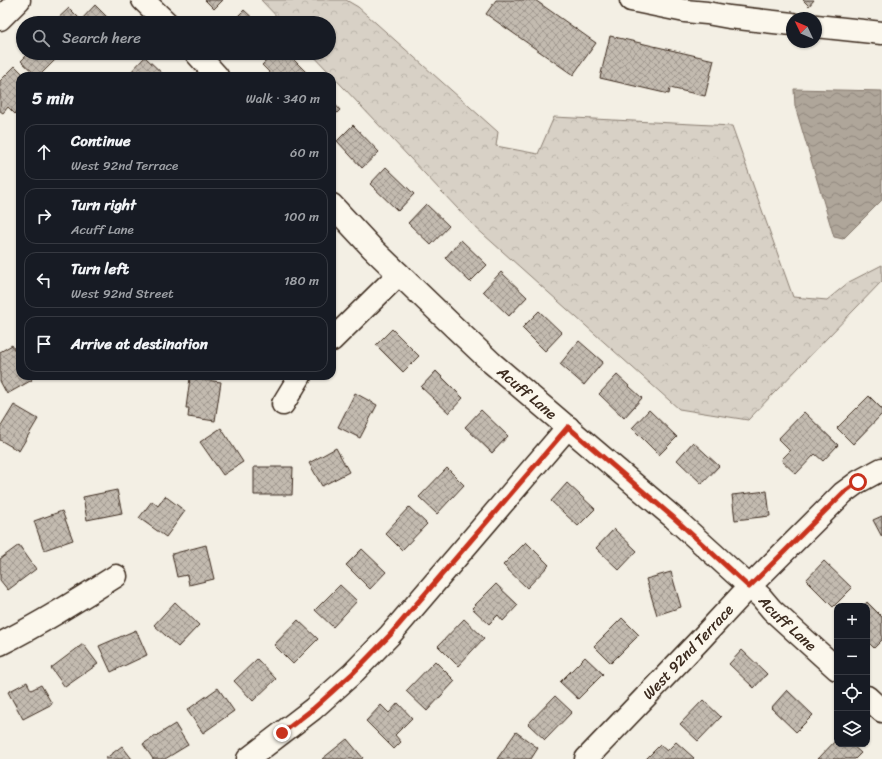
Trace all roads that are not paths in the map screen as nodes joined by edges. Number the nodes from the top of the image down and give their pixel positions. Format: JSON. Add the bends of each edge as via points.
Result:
{"nodes":[{"id":1,"x":18,"y":0,"type":"edge"},
{"id":2,"x":143,"y":0,"type":"edge"},
{"id":3,"x":631,"y":0,"type":"edge"},
{"id":4,"x":707,"y":7,"type":"edge"},
{"id":5,"x":160,"y":16,"type":"edge"},
{"id":6,"x":0,"y":19,"type":"edge"},
{"id":7,"x":786,"y":23,"type":"edge"},
{"id":8,"x":822,"y":27,"type":"edge"},
{"id":9,"x":882,"y":33,"type":"edge"},
{"id":10,"x":202,"y":60,"type":"edge"},
{"id":11,"x":213,"y":72,"type":"edge"},
{"id":12,"x":336,"y":209,"type":"edge"},
{"id":13,"x":398,"y":274,"type":"junction"},
{"id":14,"x":336,"y":336,"type":"edge"},
{"id":15,"x":298,"y":380,"type":"edge"},
{"id":16,"x":283,"y":404,"type":"dead end"},
{"id":17,"x":568,"y":427,"type":"junction"},
{"id":18,"x":882,"y":469,"type":"edge"},
{"id":19,"x":116,"y":576,"type":"dead end"},
{"id":20,"x":749,"y":587,"type":"junction"},
{"id":21,"x":0,"y":644,"type":"edge"},
{"id":22,"x":834,"y":667,"type":"edge"},
{"id":23,"x":870,"y":700,"type":"edge"},
{"id":24,"x":882,"y":711,"type":"edge"},
{"id":25,"x":251,"y":758,"type":"edge"},
{"id":26,"x":586,"y":759,"type":"edge"}],
"edges":[{"from":1,"to":6,"type":"street"},
{"from":2,"to":5,"type":"street"},
{"from":3,"to":4,"type":"street","via":[[685,11]]},
{"from":4,"to":7,"type":"street","via":[[729,17]]},
{"from":8,"to":9,"type":"street"},
{"from":10,"to":11,"type":"street"},
{"from":12,"to":13,"type":"street","name":"Acuff Lane"},
{"from":13,"to":14,"type":"street"},
{"from":13,"to":17,"type":"street","name":"Acuff Lane","via":[[492,363]]},
{"from":15,"to":16,"type":"street"},
{"from":17,"to":20,"type":"street","name":"Acuff Lane","via":[[674,518]]},
{"from":17,"to":25,"type":"street","via":[[390,635],[313,709]]},
{"from":18,"to":20,"type":"street","name":"West 92nd Terrace","via":[[843,493]]},
{"from":19,"to":21,"type":"street","via":[[64,609]]},
{"from":20,"to":22,"type":"street","name":"Acuff Lane"},
{"from":20,"to":26,"type":"street","name":"West 92nd Terrace"},
{"from":23,"to":24,"type":"street"}]}
